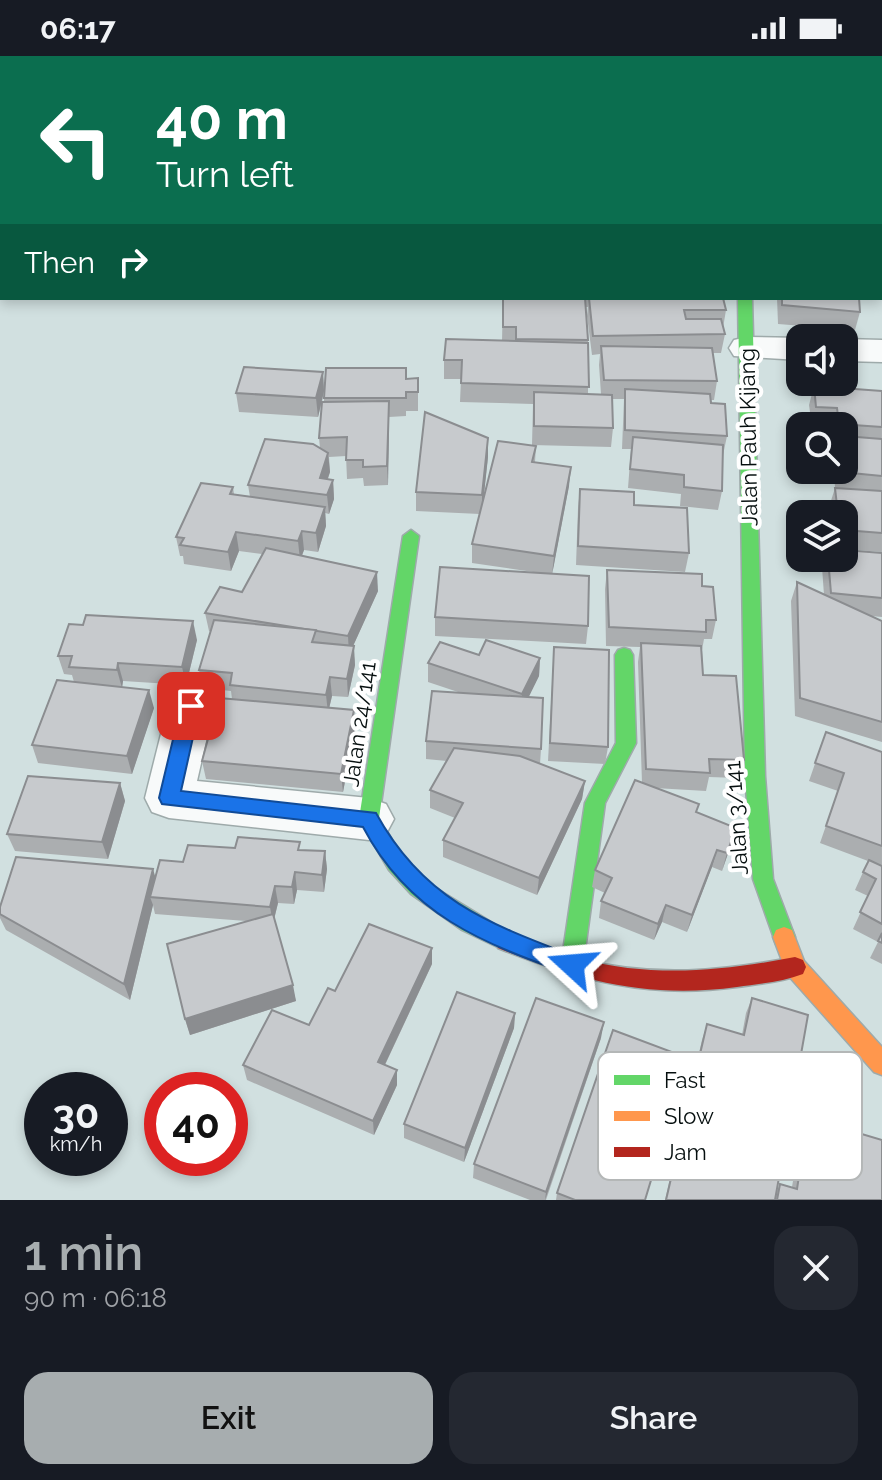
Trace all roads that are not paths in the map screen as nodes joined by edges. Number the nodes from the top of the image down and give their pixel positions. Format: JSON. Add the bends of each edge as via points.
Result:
{"nodes":[{"id":1,"x":745,"y":300,"type":"edge"},
{"id":2,"x":747,"y":348,"type":"junction"},
{"id":3,"x":786,"y":349,"type":"edge"},
{"id":4,"x":858,"y":350,"type":"edge"},
{"id":5,"x":882,"y":351,"type":"edge"},
{"id":6,"x":411,"y":536,"type":"dead end"},
{"id":7,"x":751,"y":577,"type":"joint"},
{"id":8,"x":624,"y":655,"type":"dead end"},
{"id":9,"x":191,"y":706,"type":"dead end"},
{"id":10,"x":369,"y":819,"type":"junction"},
{"id":11,"x":572,"y":965,"type":"junction"},
{"id":12,"x":795,"y":967,"type":"junction"},
{"id":13,"x":882,"y":1064,"type":"edge"}],
"edges":[{"from":1,"to":2,"type":"street","name":"Jalan Pauh Kijang"},
{"from":2,"to":3,"type":"street"},
{"from":2,"to":7,"type":"street","name":"Jalan Pauh Kijang"},
{"from":4,"to":5,"type":"street"},
{"from":6,"to":10,"type":"street","name":"Jalan 24/141"},
{"from":7,"to":12,"type":"street","name":"Jalan 3/141","via":[[763,879]]},
{"from":8,"to":11,"type":"street","via":[[626,743],[595,803]]},
{"from":9,"to":10,"type":"street","via":[[169,798]]},
{"from":10,"to":11,"type":"street","name":"Jalan 24/141","via":[[388,854],[417,888],[518,946]]},
{"from":11,"to":12,"type":"street","name":"Jalan 24/141","via":[[660,984],[725,981]]},
{"from":12,"to":13,"type":"street","name":"Jalan 3/141"}]}
